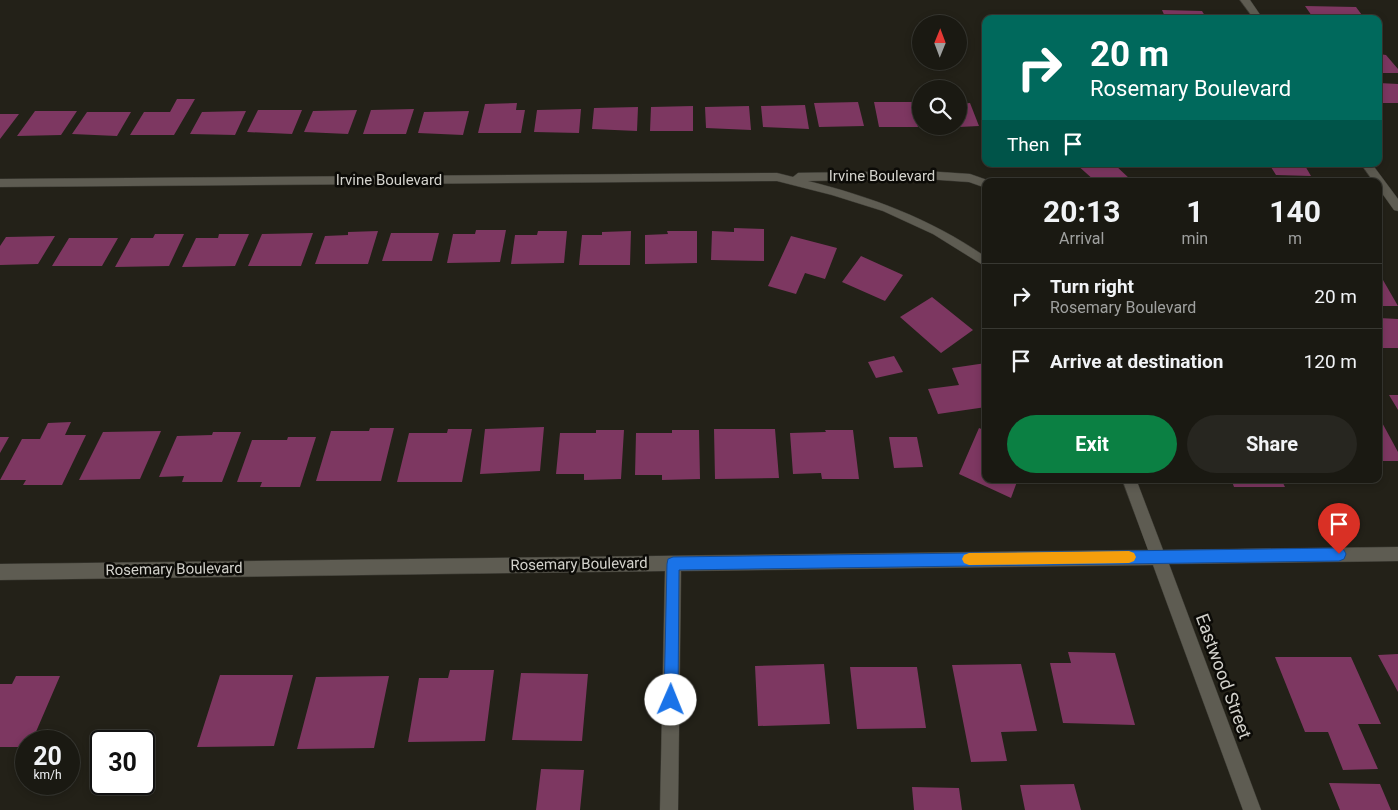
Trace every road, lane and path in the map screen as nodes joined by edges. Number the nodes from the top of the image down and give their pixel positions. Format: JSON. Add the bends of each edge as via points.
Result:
{"nodes":[{"id":1,"x":1245,"y":0,"type":"edge"},
{"id":2,"x":1256,"y":15,"type":"edge"},
{"id":3,"x":1368,"y":167,"type":"edge"},
{"id":4,"x":777,"y":177,"type":"junction"},
{"id":5,"x":1376,"y":178,"type":"edge"},
{"id":6,"x":982,"y":182,"type":"edge"},
{"id":7,"x":0,"y":183,"type":"edge"},
{"id":8,"x":1382,"y":186,"type":"edge"},
{"id":9,"x":1398,"y":207,"type":"edge"},
{"id":10,"x":982,"y":260,"type":"edge"},
{"id":11,"x":1131,"y":483,"type":"edge"},
{"id":12,"x":1398,"y":554,"type":"edge"},
{"id":13,"x":1158,"y":556,"type":"junction"},
{"id":14,"x":673,"y":564,"type":"junction"},
{"id":15,"x":0,"y":572,"type":"edge"},
{"id":16,"x":669,"y":810,"type":"edge"},
{"id":17,"x":1252,"y":810,"type":"edge"}],
"edges":[{"from":1,"to":2,"type":"street"},
{"from":3,"to":5,"type":"street"},
{"from":4,"to":6,"type":"street","name":"Irvine Boulevard","via":[[925,175],[970,178]]},
{"from":4,"to":7,"type":"street","name":"Irvine Boulevard"},
{"from":4,"to":10,"type":"street","name":"Irvine Boulevard","via":[[846,194],[915,219]]},
{"from":8,"to":9,"type":"street"},
{"from":11,"to":13,"type":"street"},
{"from":12,"to":13,"type":"street","name":"Rosemary Boulevard"},
{"from":13,"to":14,"type":"street","name":"Rosemary Boulevard"},
{"from":13,"to":17,"type":"street","name":"Eastwood Street"},
{"from":14,"to":15,"type":"street","name":"Rosemary Boulevard"},
{"from":14,"to":16,"type":"street"}]}
